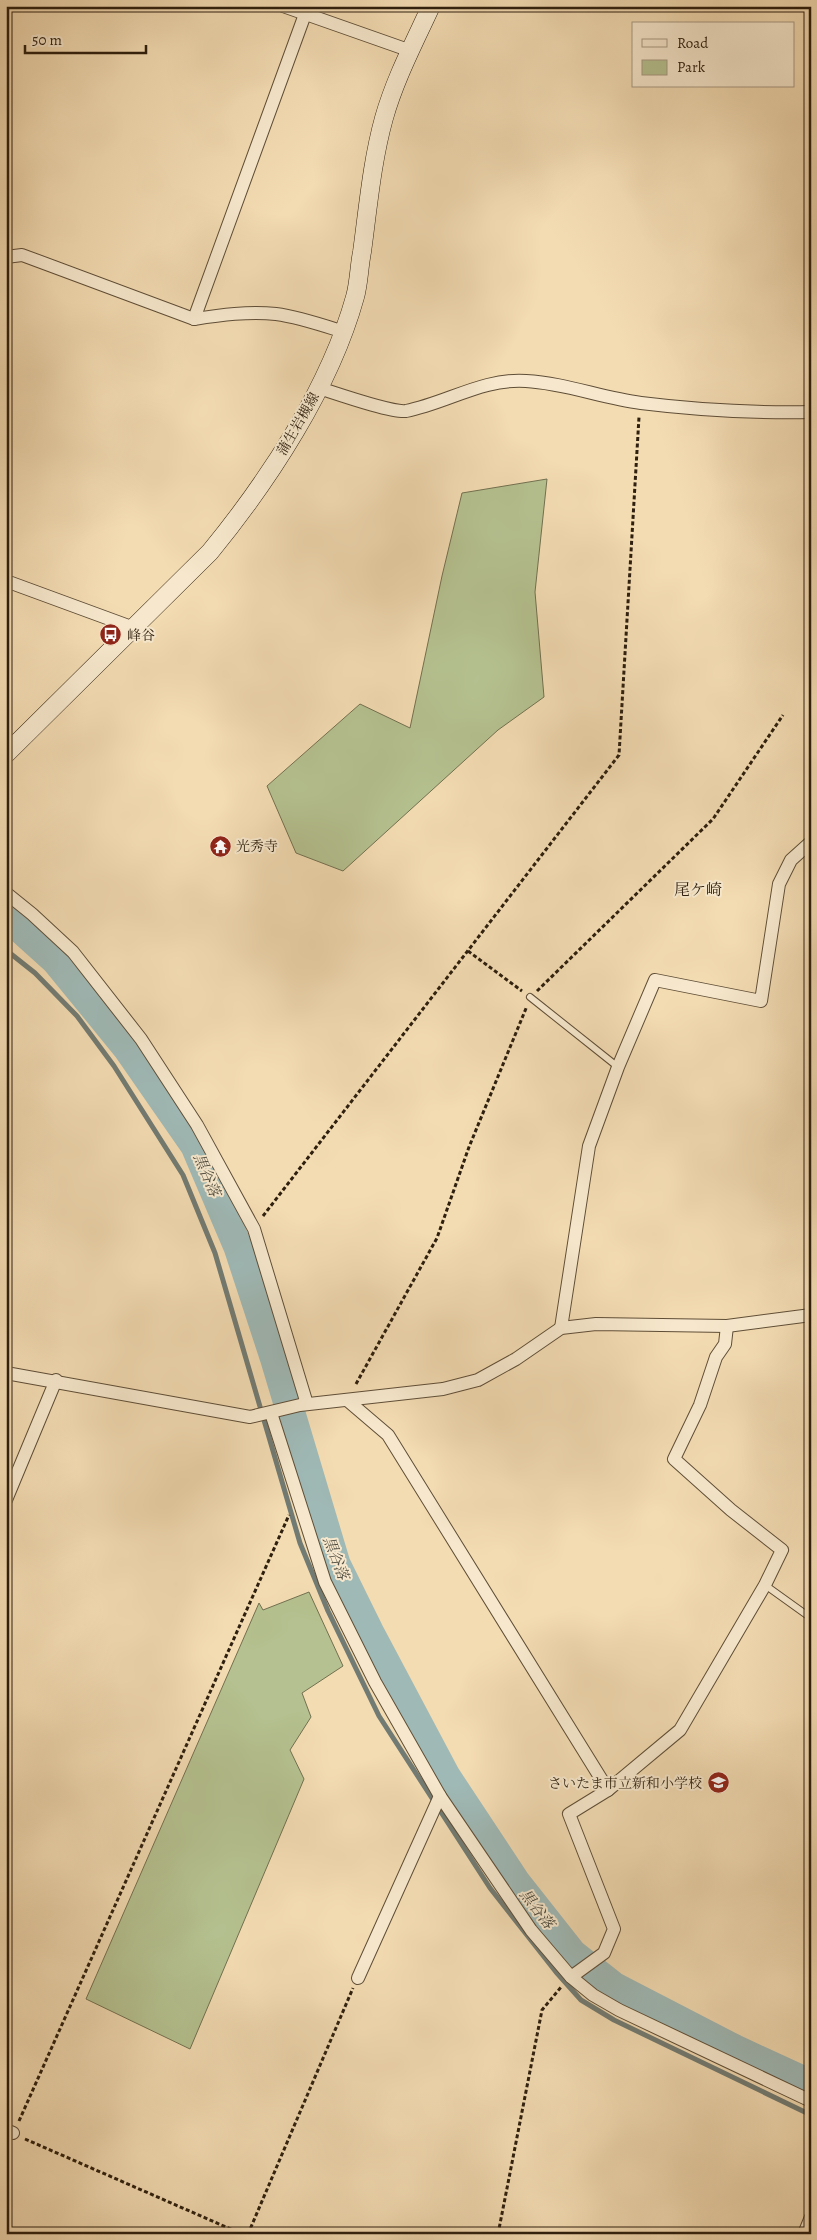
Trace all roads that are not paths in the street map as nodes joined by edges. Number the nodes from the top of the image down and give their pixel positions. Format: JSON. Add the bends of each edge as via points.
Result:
{"nodes":[{"id":1,"x":283,"y":6,"type":"edge"},
{"id":2,"x":431,"y":6,"type":"edge"},
{"id":3,"x":307,"y":10,"type":"edge"},
{"id":4,"x":411,"y":51,"type":"junction"},
{"id":5,"x":6,"y":257,"type":"edge"},
{"id":6,"x":194,"y":319,"type":"junction"},
{"id":7,"x":344,"y":332,"type":"junction"},
{"id":8,"x":319,"y":388,"type":"junction"},
{"id":9,"x":811,"y":412,"type":"edge"},
{"id":10,"x":6,"y":582,"type":"edge"},
{"id":11,"x":134,"y":628,"type":"junction"},
{"id":12,"x":6,"y":754,"type":"edge"},
{"id":13,"x":811,"y":842,"type":"edge"},
{"id":14,"x":6,"y":893,"type":"edge"},
{"id":15,"x":530,"y":997,"type":"road end"},
{"id":16,"x":618,"y":1067,"type":"junction"},
{"id":17,"x":811,"y":1315,"type":"edge"},
{"id":18,"x":727,"y":1326,"type":"junction"},
{"id":19,"x":561,"y":1328,"type":"junction"},
{"id":20,"x":6,"y":1373,"type":"edge"},
{"id":21,"x":56,"y":1380,"type":"junction"},
{"id":22,"x":347,"y":1400,"type":"junction"},
{"id":23,"x":303,"y":1405,"type":"junction"},
{"id":24,"x":275,"y":1412,"type":"junction"},
{"id":25,"x":6,"y":1500,"type":"edge"},
{"id":26,"x":765,"y":1585,"type":"junction"},
{"id":27,"x":811,"y":1618,"type":"edge"},
{"id":28,"x":608,"y":1790,"type":"junction"},
{"id":29,"x":440,"y":1796,"type":"junction"},
{"id":30,"x":571,"y":1976,"type":"junction"},
{"id":31,"x":358,"y":1978,"type":"road end"},
{"id":32,"x":811,"y":2100,"type":"edge"},
{"id":33,"x":811,"y":2217,"type":"edge"},
{"id":34,"x":804,"y":2234,"type":"edge"}],
"edges":[{"from":1,"to":3,"type":"street"},
{"from":2,"to":4,"type":"main road","name":"蒲生岩槻線"},
{"from":3,"to":4,"type":"street"},
{"from":3,"to":6,"type":"street"},
{"from":4,"to":7,"type":"main road","name":"蒲生岩槻線","via":[[384,118],[355,295]]},
{"from":5,"to":6,"type":"street","via":[[22,256]]},
{"from":6,"to":7,"type":"street","via":[[274,314]]},
{"from":7,"to":8,"type":"main road","name":"蒲生岩槻線"},
{"from":8,"to":9,"type":"street","via":[[404,411],[500,381],[527,381],[640,403],[768,413]]},
{"from":8,"to":11,"type":"main road","name":"蒲生岩槻線","via":[[282,452],[236,520],[210,552]]},
{"from":10,"to":11,"type":"street"},
{"from":11,"to":12,"type":"main road","name":"蒲生岩槻線"},
{"from":13,"to":16,"type":"street","via":[[791,860],[779,884],[761,1001],[655,980]]},
{"from":14,"to":23,"type":"street","via":[[73,952],[140,1039],[198,1125],[254,1228]]},
{"from":15,"to":16,"type":"lane"},
{"from":16,"to":19,"type":"street","via":[[589,1146]]},
{"from":17,"to":18,"type":"street"},
{"from":18,"to":19,"type":"street","via":[[596,1324]]},
{"from":18,"to":26,"type":"street","via":[[725,1344],[716,1358],[700,1404],[674,1459],[782,1550]]},
{"from":19,"to":22,"type":"street","via":[[478,1380],[443,1389]]},
{"from":20,"to":21,"type":"street"},
{"from":21,"to":24,"type":"street","via":[[250,1417]]},
{"from":21,"to":25,"type":"street"},
{"from":22,"to":23,"type":"street"},
{"from":22,"to":28,"type":"street","via":[[388,1435]]},
{"from":23,"to":24,"type":"street"},
{"from":24,"to":29,"type":"street","via":[[325,1582],[374,1682]]},
{"from":26,"to":27,"type":"lane"},
{"from":26,"to":28,"type":"street","via":[[680,1730]]},
{"from":28,"to":30,"type":"street","via":[[569,1814],[614,1929],[604,1952]]},
{"from":29,"to":30,"type":"street","via":[[532,1930]]},
{"from":29,"to":31,"type":"street"},
{"from":30,"to":32,"type":"street","via":[[592,1995],[619,2010]]},
{"from":33,"to":34,"type":"street"}]}
